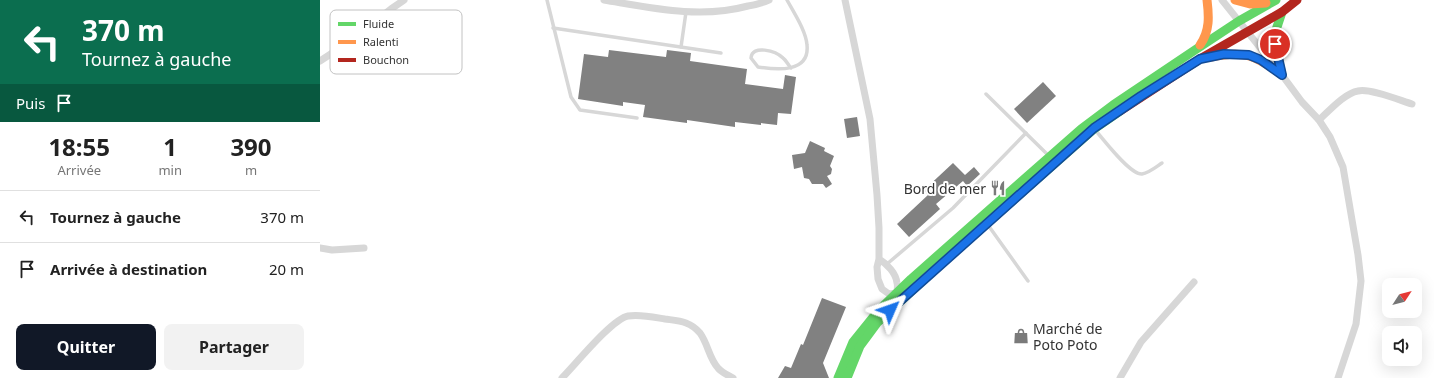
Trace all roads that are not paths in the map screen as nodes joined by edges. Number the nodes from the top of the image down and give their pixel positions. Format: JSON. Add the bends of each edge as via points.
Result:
{"nodes":[{"id":1,"x":404,"y":0,"type":"edge"},
{"id":2,"x":546,"y":0,"type":"edge"},
{"id":3,"x":604,"y":0,"type":"edge"},
{"id":4,"x":769,"y":0,"type":"edge"},
{"id":5,"x":787,"y":0,"type":"edge"},
{"id":6,"x":845,"y":0,"type":"edge"},
{"id":7,"x":1208,"y":0,"type":"edge"},
{"id":8,"x":1222,"y":0,"type":"edge"},
{"id":9,"x":1235,"y":0,"type":"edge"},
{"id":10,"x":1275,"y":0,"type":"edge"},
{"id":11,"x":1297,"y":0,"type":"edge"},
{"id":12,"x":389,"y":10,"type":"edge"},
{"id":13,"x":686,"y":12,"type":"junction"},
{"id":14,"x":1282,"y":12,"type":"junction"},
{"id":15,"x":1239,"y":21,"type":"junction"},
{"id":16,"x":553,"y":28,"type":"junction"},
{"id":17,"x":1247,"y":32,"type":"junction"},
{"id":18,"x":681,"y":47,"type":"junction"},
{"id":19,"x":1195,"y":50,"type":"junction"},
{"id":20,"x":720,"y":53,"type":"dead end"},
{"id":21,"x":330,"y":54,"type":"edge"},
{"id":22,"x":1200,"y":59,"type":"junction"},
{"id":23,"x":320,"y":61,"type":"edge"},
{"id":24,"x":791,"y":68,"type":"junction"},
{"id":25,"x":1282,"y":75,"type":"junction"},
{"id":26,"x":986,"y":94,"type":"dead end"},
{"id":27,"x":1412,"y":104,"type":"dead end"},
{"id":28,"x":637,"y":118,"type":"dead end"},
{"id":29,"x":1319,"y":120,"type":"junction"},
{"id":30,"x":1094,"y":128,"type":"junction"},
{"id":31,"x":1026,"y":133,"type":"junction"},
{"id":32,"x":1050,"y":157,"type":"junction"},
{"id":33,"x":1162,"y":163,"type":"dead end"},
{"id":34,"x":986,"y":223,"type":"junction"},
{"id":35,"x":320,"y":248,"type":"edge"},
{"id":36,"x":364,"y":248,"type":"dead end"},
{"id":37,"x":879,"y":259,"type":"junction"},
{"id":38,"x":887,"y":264,"type":"junction"},
{"id":39,"x":1028,"y":282,"type":"dead end"},
{"id":40,"x":1194,"y":282,"type":"dead end"},
{"id":41,"x":897,"y":293,"type":"junction"},
{"id":42,"x":562,"y":378,"type":"edge"},
{"id":43,"x":734,"y":378,"type":"edge"},
{"id":44,"x":838,"y":378,"type":"edge"},
{"id":45,"x":847,"y":378,"type":"edge"},
{"id":46,"x":1120,"y":378,"type":"edge"},
{"id":47,"x":1338,"y":378,"type":"edge"}],
"edges":[{"from":1,"to":12,"type":"street"},
{"from":2,"to":16,"type":"lane"},
{"from":3,"to":13,"type":"street"},
{"from":4,"to":13,"type":"street","via":[[716,12]]},
{"from":5,"to":24,"type":"lane","via":[[808,46],[804,60],[800,65]]},
{"from":6,"to":37,"type":"street","via":[[870,119],[877,195]]},
{"from":7,"to":19,"type":"main road","via":[[1209,28],[1204,41]]},
{"from":8,"to":15,"type":"street"},
{"from":9,"to":10,"type":"main road","via":[[1261,4]]},
{"from":10,"to":15,"type":"main road"},
{"from":11,"to":14,"type":"main road"},
{"from":13,"to":18,"type":"lane"},
{"from":14,"to":17,"type":"main road"},
{"from":14,"to":25,"type":"main road","via":[[1275,33],[1275,44]]},
{"from":15,"to":17,"type":"street"},
{"from":15,"to":19,"type":"main road"},
{"from":16,"to":18,"type":"lane"},
{"from":16,"to":28,"type":"lane","via":[[571,97],[580,110]]},
{"from":17,"to":22,"type":"main road"},
{"from":17,"to":25,"type":"street"},
{"from":18,"to":20,"type":"lane"},
{"from":19,"to":32,"type":"main road","via":[[1095,118]]},
{"from":21,"to":23,"type":"street"},
{"from":22,"to":25,"type":"main road","via":[[1224,54],[1249,55]]},
{"from":22,"to":30,"type":"main road"},
{"from":24,"to":24,"type":"lane","via":[[758,67],[753,62],[751,54],[765,50],[777,54]]},
{"from":25,"to":29,"type":"street"},
{"from":26,"to":31,"type":"lane"},
{"from":27,"to":29,"type":"street","via":[[1367,90],[1357,91]]},
{"from":29,"to":47,"type":"street","via":[[1330,136],[1343,167],[1360,281],[1356,324]]},
{"from":30,"to":33,"type":"lane","via":[[1135,172],[1148,172]]},
{"from":30,"to":34,"type":"main road"},
{"from":31,"to":32,"type":"lane"},
{"from":31,"to":38,"type":"lane","via":[[953,208]]},
{"from":32,"to":41,"type":"main road"},
{"from":34,"to":39,"type":"lane"},
{"from":34,"to":45,"type":"main road","via":[[877,323],[860,346]]},
{"from":35,"to":36,"type":"street"},
{"from":37,"to":38,"type":"street"},
{"from":37,"to":41,"type":"street","via":[[876,267],[882,289],[889,294]]},
{"from":38,"to":41,"type":"street","via":[[897,283]]},
{"from":40,"to":46,"type":"street","via":[[1141,342]]},
{"from":41,"to":44,"type":"main road","via":[[878,311],[853,342]]},
{"from":42,"to":43,"type":"street","via":[[616,322],[628,316],[652,317],[690,324],[700,334],[722,372]]}]}
